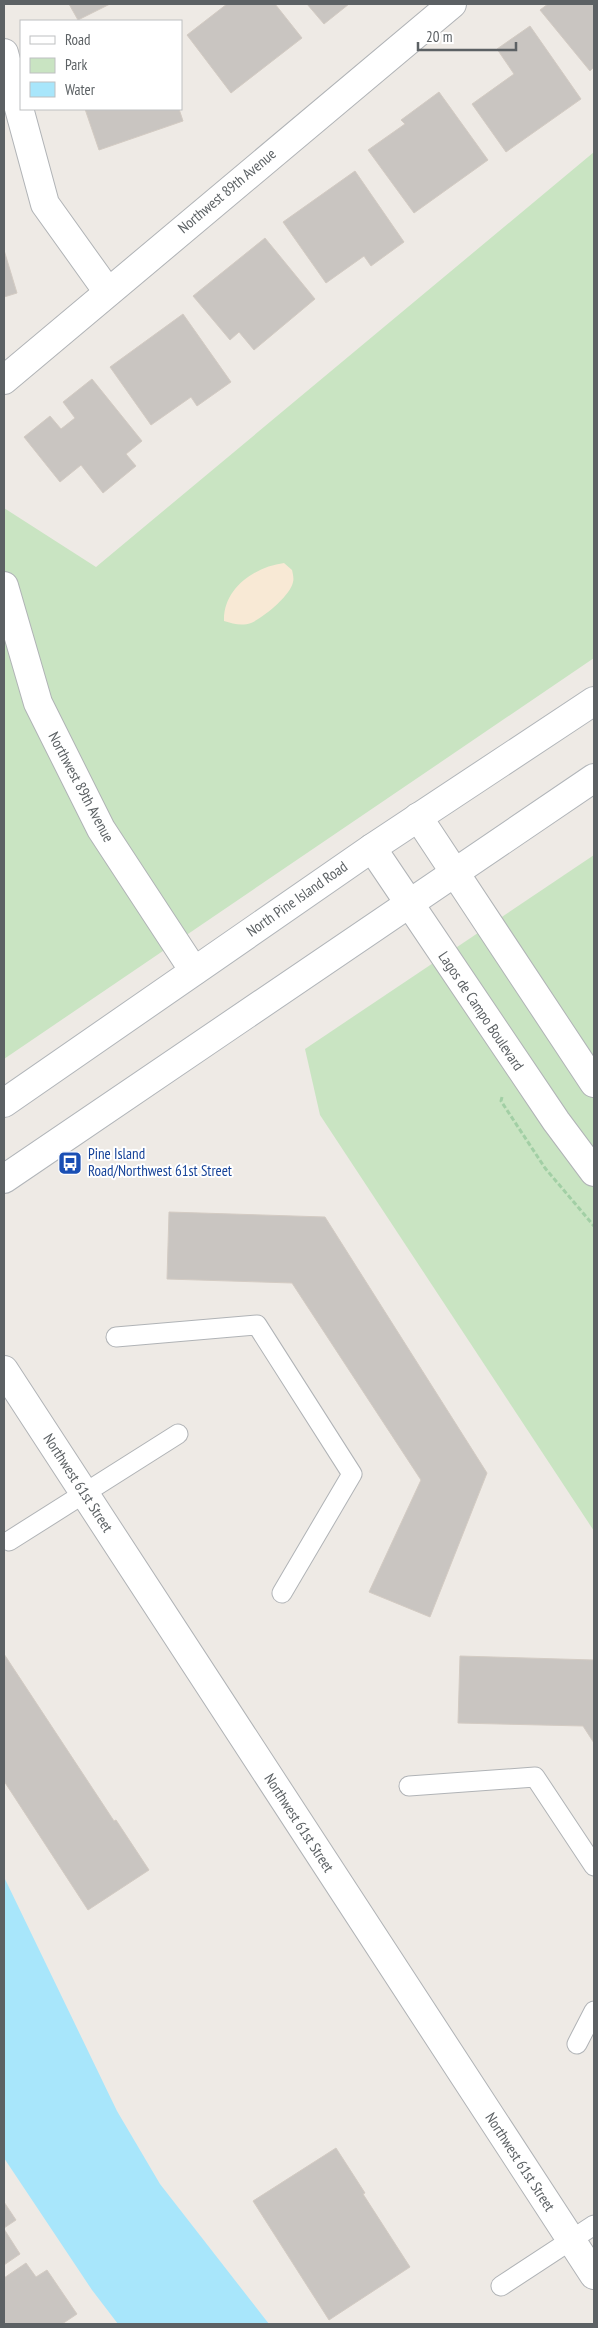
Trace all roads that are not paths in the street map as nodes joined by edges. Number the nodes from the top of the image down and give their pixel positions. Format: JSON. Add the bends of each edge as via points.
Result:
{"nodes":[{"id":1,"x":452,"y":4,"type":"edge"},
{"id":2,"x":4,"y":53,"type":"edge"},
{"id":3,"x":108,"y":292,"type":"junction"},
{"id":4,"x":4,"y":380,"type":"edge"},
{"id":5,"x":4,"y":586,"type":"edge"},
{"id":6,"x":594,"y":701,"type":"edge"},
{"id":7,"x":594,"y":778,"type":"edge"},
{"id":8,"x":418,"y":817,"type":"junction"},
{"id":9,"x":372,"y":848,"type":"junction"},
{"id":10,"x":454,"y":872,"type":"junction"},
{"id":11,"x":409,"y":903,"type":"junction"},
{"id":12,"x":194,"y":971,"type":"junction"},
{"id":13,"x":594,"y":1083,"type":"edge"},
{"id":14,"x":4,"y":1103,"type":"edge"},
{"id":15,"x":594,"y":1172,"type":"edge"},
{"id":16,"x":4,"y":1179,"type":"edge"},
{"id":17,"x":116,"y":1337,"type":"dead end"},
{"id":18,"x":4,"y":1370,"type":"edge"},
{"id":19,"x":178,"y":1434,"type":"dead end"},
{"id":20,"x":84,"y":1493,"type":"junction"},
{"id":21,"x":9,"y":1541,"type":"dead end"},
{"id":22,"x":282,"y":1593,"type":"dead end"},
{"id":23,"x":409,"y":1786,"type":"dead end"},
{"id":24,"x":594,"y":1866,"type":"edge"},
{"id":25,"x":594,"y":2010,"type":"edge"},
{"id":26,"x":577,"y":2044,"type":"dead end"},
{"id":27,"x":594,"y":2225,"type":"edge"},
{"id":28,"x":571,"y":2240,"type":"junction"},
{"id":29,"x":594,"y":2275,"type":"edge"},
{"id":30,"x":500,"y":2286,"type":"dead end"}],
"edges":[{"from":1,"to":3,"type":"street","name":"Northwest 89th Avenue"},
{"from":2,"to":3,"type":"street","via":[[45,204]]},
{"from":3,"to":4,"type":"street","name":"Northwest 89th Avenue"},
{"from":5,"to":12,"type":"street","name":"Northwest 89th Avenue","via":[[38,703],[101,829]]},
{"from":6,"to":8,"type":"street","name":"North Pine Island Road"},
{"from":7,"to":10,"type":"street"},
{"from":8,"to":9,"type":"street","name":"North Pine Island Road"},
{"from":8,"to":10,"type":"street"},
{"from":9,"to":11,"type":"street","name":"Lagos de Campo Boulevard"},
{"from":9,"to":12,"type":"street","name":"North Pine Island Road"},
{"from":10,"to":11,"type":"street"},
{"from":10,"to":13,"type":"street"},
{"from":11,"to":15,"type":"street","name":"Lagos de Campo Boulevard"},
{"from":11,"to":16,"type":"street"},
{"from":12,"to":14,"type":"street","name":"North Pine Island Road"},
{"from":17,"to":22,"type":"lane","via":[[256,1325],[262,1334],[352,1474]]},
{"from":18,"to":20,"type":"street","name":"Northwest 61st Street"},
{"from":19,"to":20,"type":"lane"},
{"from":20,"to":21,"type":"lane"},
{"from":20,"to":28,"type":"street","name":"Northwest 61st Street"},
{"from":23,"to":24,"type":"lane","via":[[535,1777]]},
{"from":25,"to":26,"type":"lane"},
{"from":27,"to":28,"type":"lane"},
{"from":28,"to":29,"type":"street","name":"Northwest 61st Street"},
{"from":28,"to":30,"type":"lane"}]}
